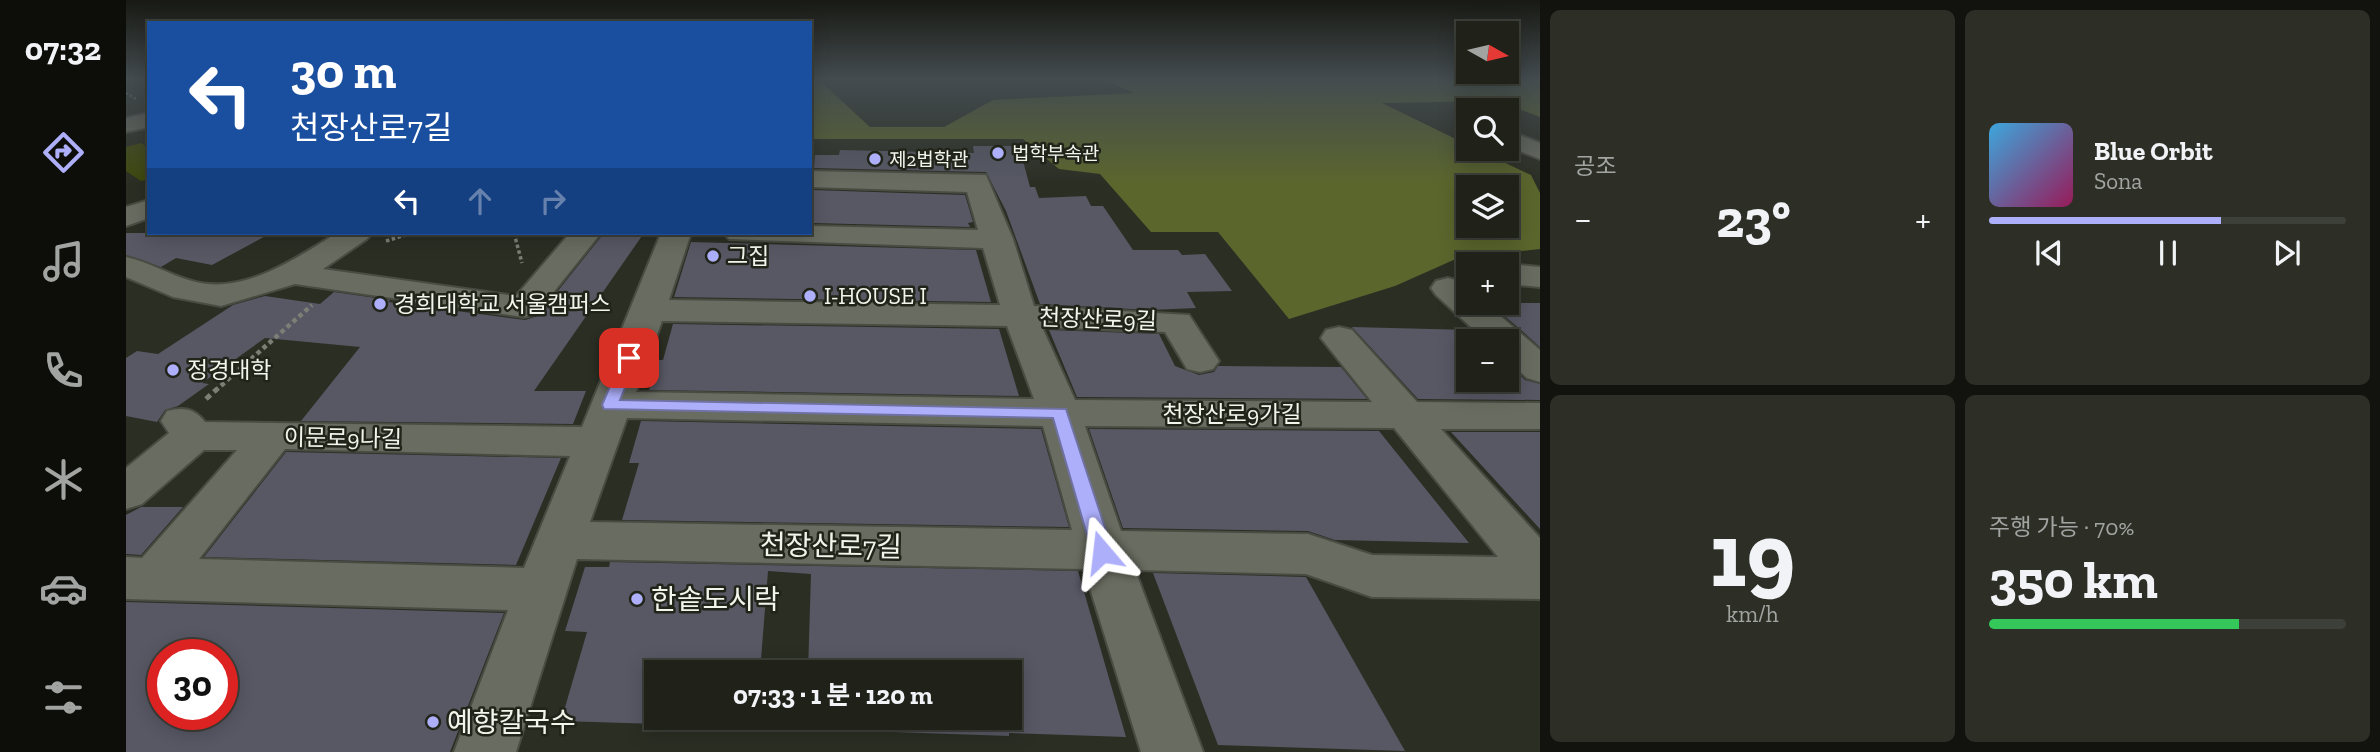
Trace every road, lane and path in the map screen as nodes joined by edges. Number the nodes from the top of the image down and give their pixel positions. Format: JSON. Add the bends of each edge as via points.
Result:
{"nodes":[{"id":1,"x":147,"y":120,"type":"edge"},
{"id":2,"x":126,"y":125,"type":"edge"},
{"id":3,"x":1519,"y":142,"type":"edge"},
{"id":4,"x":1540,"y":152,"type":"edge"},
{"id":5,"x":812,"y":180,"type":"edge"},
{"id":6,"x":147,"y":209,"type":"edge"},
{"id":7,"x":126,"y":217,"type":"edge"},
{"id":8,"x":355,"y":235,"type":"edge"},
{"id":9,"x":584,"y":235,"type":"edge"},
{"id":10,"x":675,"y":235,"type":"edge"},
{"id":11,"x":812,"y":235,"type":"edge"},
{"id":12,"x":998,"y":239,"type":"junction"},
{"id":13,"x":126,"y":266,"type":"edge"},
{"id":14,"x":293,"y":274,"type":"junction"},
{"id":15,"x":1519,"y":275,"type":"edge"},
{"id":16,"x":1540,"y":277,"type":"edge"},
{"id":17,"x":338,"y":280,"type":"junction"},
{"id":18,"x":649,"y":310,"type":"junction"},
{"id":19,"x":1487,"y":315,"type":"edge"},
{"id":20,"x":1020,"y":316,"type":"junction"},
{"id":21,"x":1339,"y":338,"type":"dead end"},
{"id":22,"x":1200,"y":361,"type":"dead end"},
{"id":23,"x":1540,"y":370,"type":"edge"},
{"id":24,"x":233,"y":375,"type":"dead end"},
{"id":25,"x":1060,"y":413,"type":"junction"},
{"id":26,"x":1405,"y":415,"type":"junction"},
{"id":27,"x":1540,"y":416,"type":"edge"},
{"id":28,"x":604,"y":424,"type":"junction"},
{"id":29,"x":274,"y":435,"type":"junction"},
{"id":30,"x":126,"y":492,"type":"edge"},
{"id":31,"x":559,"y":540,"type":"junction"},
{"id":32,"x":1102,"y":552,"type":"junction"},
{"id":33,"x":1540,"y":572,"type":"edge"},
{"id":34,"x":140,"y":578,"type":"edge"},
{"id":35,"x":1540,"y":578,"type":"edge"},
{"id":36,"x":541,"y":590,"type":"junction"},
{"id":37,"x":485,"y":752,"type":"edge"},
{"id":38,"x":1172,"y":752,"type":"edge"}],
"edges":[{"from":1,"to":2,"type":"street"},
{"from":3,"to":4,"type":"street"},
{"from":5,"to":12,"type":"street","name":"천장산로9길","via":[[977,183]]},
{"from":6,"to":7,"type":"street"},
{"from":8,"to":14,"type":"street"},
{"from":9,"to":17,"type":"street","via":[[524,307]]},
{"from":10,"to":18,"type":"street"},
{"from":11,"to":12,"type":"street"},
{"from":12,"to":20,"type":"street","name":"천장산로9길"},
{"from":13,"to":14,"type":"street","via":[[185,290],[221,296]]},
{"from":14,"to":17,"type":"street"},
{"from":15,"to":16,"type":"street"},
{"from":17,"to":24,"type":"path"},
{"from":18,"to":20,"type":"street"},
{"from":18,"to":28,"type":"street"},
{"from":19,"to":23,"type":"street"},
{"from":20,"to":22,"type":"street","name":"천장산로9길","via":[[1177,323]]},
{"from":20,"to":25,"type":"street","name":"천장산로9길"},
{"from":21,"to":26,"type":"street"},
{"from":25,"to":26,"type":"street","name":"천장산로9가길"},
{"from":25,"to":28,"type":"street"},
{"from":25,"to":32,"type":"street","name":"천장산로9길"},
{"from":26,"to":27,"type":"street","name":"천장산로9가길"},
{"from":26,"to":33,"type":"street"},
{"from":28,"to":29,"type":"street","name":"이문로9나길"},
{"from":28,"to":31,"type":"street"},
{"from":29,"to":30,"type":"street","via":[[188,428]]},
{"from":29,"to":34,"type":"street","name":"이문로9나길"},
{"from":31,"to":32,"type":"street","name":"천장산로7길"},
{"from":31,"to":36,"type":"street"},
{"from":32,"to":35,"type":"street","via":[[1308,554],[1372,576]]},
{"from":32,"to":38,"type":"street","name":"천장산로9길"},
{"from":34,"to":36,"type":"street","name":"이문로9나길"},
{"from":36,"to":37,"type":"street"}]}
